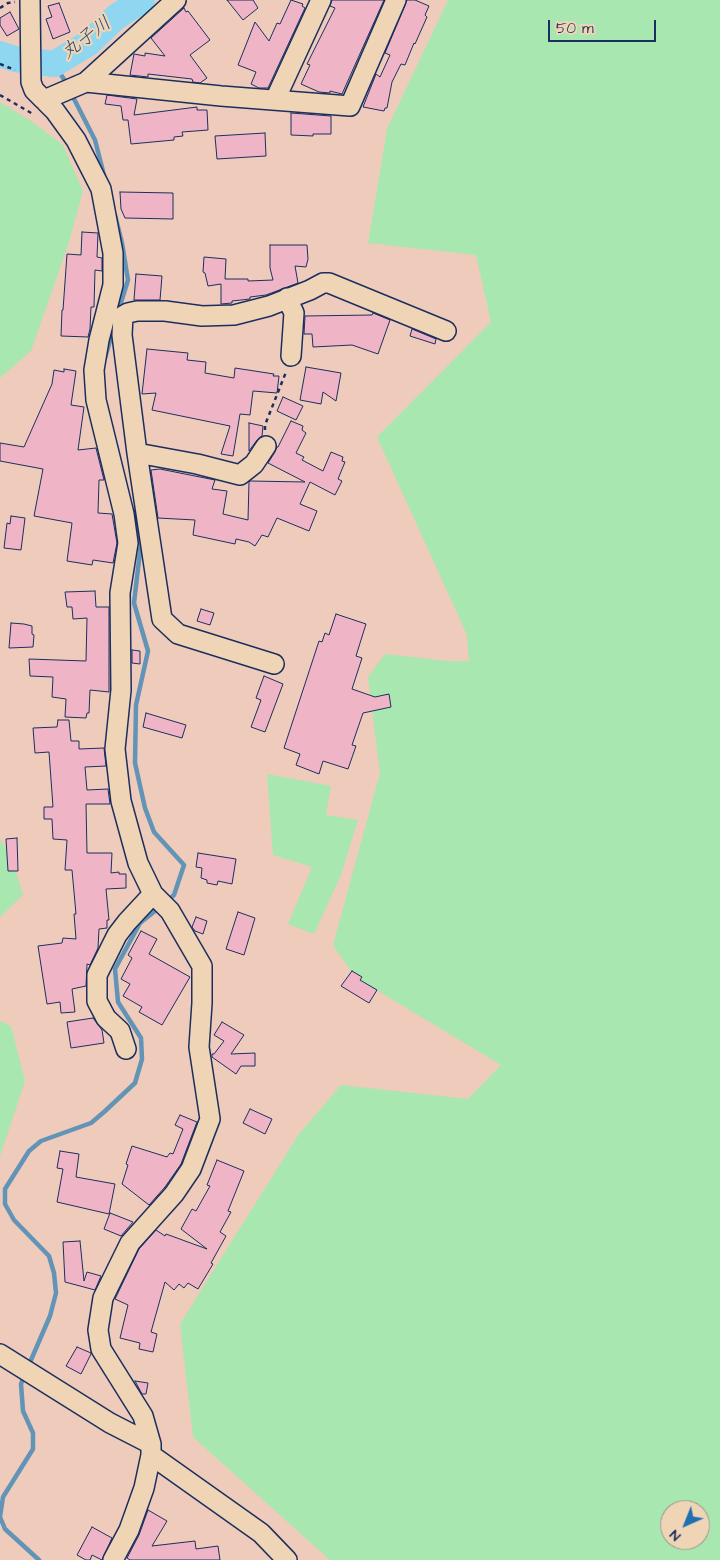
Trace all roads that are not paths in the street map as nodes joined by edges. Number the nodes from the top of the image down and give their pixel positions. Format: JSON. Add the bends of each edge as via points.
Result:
{"nodes":[{"id":1,"x":176,"y":0,"type":"edge"},
{"id":2,"x":321,"y":0,"type":"edge"},
{"id":3,"x":396,"y":0,"type":"edge"},
{"id":4,"x":23,"y":1,"type":"edge"},
{"id":5,"x":86,"y":82,"type":"junction"},
{"id":6,"x":275,"y":100,"type":"junction"},
{"id":7,"x":41,"y":109,"type":"junction"},
{"id":8,"x":287,"y":298,"type":"junction"},
{"id":9,"x":108,"y":304,"type":"junction"},
{"id":10,"x":123,"y":316,"type":"junction"},
{"id":11,"x":446,"y":331,"type":"dead end"},
{"id":12,"x":291,"y":356,"type":"road end"},
{"id":13,"x":266,"y":446,"type":"road end"},
{"id":14,"x":138,"y":456,"type":"junction"},
{"id":15,"x":113,"y":469,"type":"junction"},
{"id":16,"x":274,"y":664,"type":"dead end"},
{"id":17,"x":153,"y":894,"type":"junction"},
{"id":18,"x":126,"y":1049,"type":"dead end"},
{"id":19,"x":0,"y":1354,"type":"edge"},
{"id":20,"x":151,"y":1450,"type":"junction"},
{"id":21,"x":113,"y":1560,"type":"edge"},
{"id":22,"x":287,"y":1560,"type":"edge"}],
"edges":[{"from":1,"to":5,"type":"street"},
{"from":2,"to":6,"type":"street"},
{"from":3,"to":6,"type":"street","via":[[350,106]]},
{"from":4,"to":7,"type":"street","via":[[32,48],[31,82]]},
{"from":5,"to":6,"type":"street"},
{"from":5,"to":7,"type":"street"},
{"from":7,"to":9,"type":"street","via":[[55,111],[76,140],[101,189],[113,252],[113,285]]},
{"from":8,"to":10,"type":"street","via":[[234,315],[137,311]]},
{"from":8,"to":11,"type":"street","via":[[329,283]]},
{"from":8,"to":12,"type":"street","via":[[294,313]]},
{"from":9,"to":10,"type":"street"},
{"from":9,"to":15,"type":"street","via":[[94,370],[96,400]]},
{"from":10,"to":14,"type":"street","via":[[122,335]]},
{"from":13,"to":14,"type":"street","via":[[254,464],[240,475],[197,464]]},
{"from":14,"to":15,"type":"street"},
{"from":14,"to":16,"type":"street","via":[[162,619],[178,634]]},
{"from":15,"to":17,"type":"street","via":[[128,543],[120,593],[121,690],[115,749],[124,810],[138,863]]},
{"from":17,"to":18,"type":"street","via":[[117,935],[97,974],[97,1001],[106,1018],[120,1031]]},
{"from":17,"to":20,"type":"street","via":[[170,911],[202,966],[199,1047],[210,1119],[191,1169],[174,1194],[130,1243],[103,1298],[98,1330],[102,1349],[143,1416]]},
{"from":19,"to":20,"type":"street"},
{"from":20,"to":21,"type":"street","via":[[144,1488],[129,1530]]},
{"from":20,"to":22,"type":"street","via":[[261,1533]]}]}
